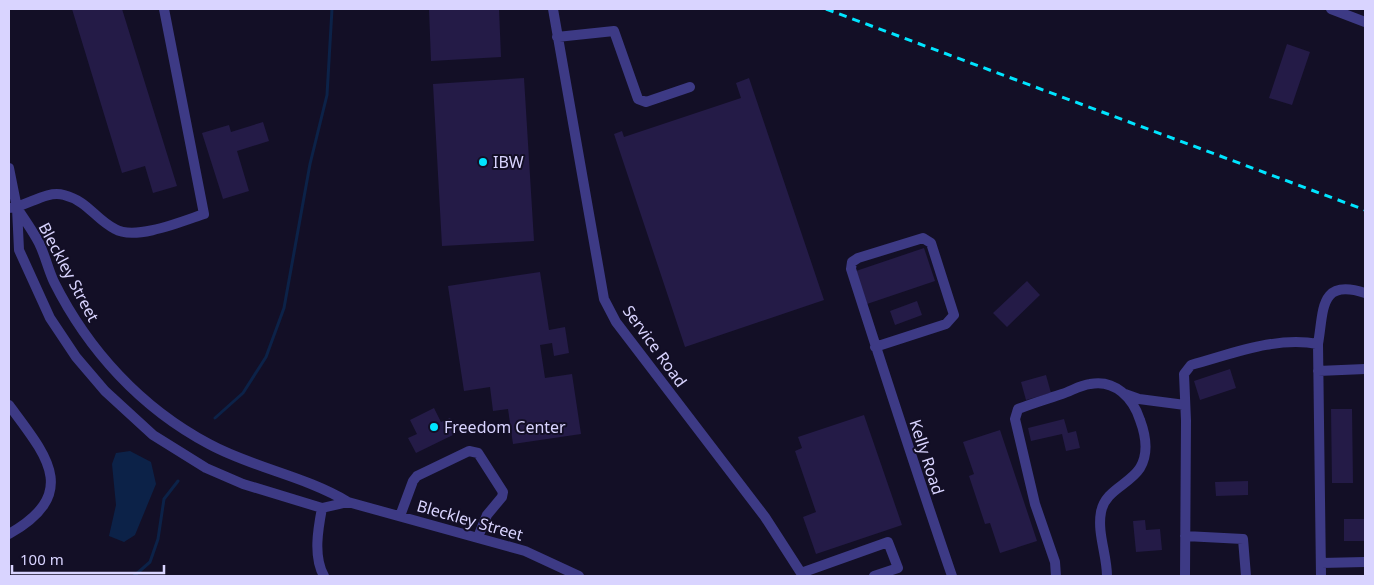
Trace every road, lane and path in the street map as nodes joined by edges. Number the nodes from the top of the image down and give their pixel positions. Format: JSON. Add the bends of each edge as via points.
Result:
{"nodes":[{"id":1,"x":164,"y":9,"type":"edge"},
{"id":2,"x":553,"y":9,"type":"edge"},
{"id":3,"x":1331,"y":9,"type":"edge"},
{"id":4,"x":1365,"y":22,"type":"edge"},
{"id":5,"x":557,"y":38,"type":"junction"},
{"id":6,"x":690,"y":87,"type":"dead end"},
{"id":7,"x":9,"y":168,"type":"edge"},
{"id":8,"x":13,"y":208,"type":"edge"},
{"id":9,"x":1365,"y":293,"type":"edge"},
{"id":10,"x":1318,"y":344,"type":"junction"},
{"id":11,"x":876,"y":347,"type":"junction"},
{"id":12,"x":1365,"y":369,"type":"edge"},
{"id":13,"x":1318,"y":371,"type":"junction"},
{"id":14,"x":1124,"y":394,"type":"junction"},
{"id":15,"x":9,"y":405,"type":"edge"},
{"id":16,"x":1185,"y":405,"type":"junction"},
{"id":17,"x":348,"y":502,"type":"junction"},
{"id":18,"x":322,"y":508,"type":"junction"},
{"id":19,"x":400,"y":516,"type":"junction"},
{"id":20,"x":9,"y":534,"type":"edge"},
{"id":21,"x":1185,"y":536,"type":"junction"},
{"id":22,"x":478,"y":537,"type":"junction"},
{"id":23,"x":1365,"y":562,"type":"edge"},
{"id":24,"x":1321,"y":563,"type":"junction"},
{"id":25,"x":802,"y":575,"type":"edge"},
{"id":26,"x":324,"y":576,"type":"edge"},
{"id":27,"x":579,"y":576,"type":"edge"},
{"id":28,"x":874,"y":576,"type":"edge"},
{"id":29,"x":952,"y":576,"type":"edge"},
{"id":30,"x":1056,"y":576,"type":"edge"},
{"id":31,"x":1107,"y":576,"type":"edge"},
{"id":32,"x":1185,"y":576,"type":"edge"},
{"id":33,"x":1246,"y":576,"type":"edge"},
{"id":34,"x":1321,"y":576,"type":"edge"}],
"edges":[{"from":1,"to":8,"type":"street","via":[[204,214],[143,233],[116,230],[83,202],[62,194]]},
{"from":2,"to":5,"type":"street","name":"Service Road"},
{"from":3,"to":4,"type":"street"},
{"from":5,"to":6,"type":"street","via":[[614,31],[638,99],[646,102]]},
{"from":5,"to":25,"type":"street","name":"Service Road","via":[[604,299],[616,322],[765,517]]},
{"from":7,"to":8,"type":"street","name":"Bleckley Street"},
{"from":8,"to":17,"type":"street","name":"Bleckley Street","via":[[39,243],[54,281],[84,332],[113,370],[145,401],[208,444],[246,462],[328,490]]},
{"from":8,"to":18,"type":"street","name":"Bleckley Street","via":[[19,250],[50,318],[76,357],[105,391],[153,435],[206,468],[243,484]]},
{"from":9,"to":10,"type":"street","via":[[1341,288],[1330,293]]},
{"from":10,"to":13,"type":"street"},
{"from":10,"to":16,"type":"street","via":[[1276,343],[1191,365],[1184,374]]},
{"from":11,"to":11,"type":"street","name":"Kelly Road","via":[[850,269],[852,262],[927,239],[954,315],[946,324]]},
{"from":11,"to":29,"type":"street","name":"Kelly Road"},
{"from":12,"to":13,"type":"street"},
{"from":13,"to":24,"type":"street"},
{"from":14,"to":16,"type":"street"},
{"from":14,"to":30,"type":"street","via":[[1106,384],[1090,384],[1018,408],[1015,419],[1039,520],[1055,562]]},
{"from":14,"to":31,"type":"street","via":[[1140,418],[1146,453],[1132,478],[1110,494],[1101,511],[1100,530]]},
{"from":15,"to":20,"type":"street","via":[[49,464],[53,484],[42,508],[22,527]]},
{"from":16,"to":21,"type":"street"},
{"from":17,"to":18,"type":"street","name":"Bleckley Street"},
{"from":17,"to":19,"type":"street","name":"Bleckley Street"},
{"from":18,"to":26,"type":"street","via":[[318,534],[320,569]]},
{"from":19,"to":22,"type":"street","name":"Bleckley Street"},
{"from":19,"to":22,"type":"street","via":[[417,476],[473,451],[478,453],[502,492]]},
{"from":21,"to":32,"type":"street"},
{"from":21,"to":33,"type":"street","via":[[1243,539]]},
{"from":22,"to":27,"type":"street","name":"Bleckley Street","via":[[524,551]]},
{"from":23,"to":24,"type":"street"},
{"from":24,"to":34,"type":"street"},
{"from":25,"to":28,"type":"street","via":[[888,542],[898,568]]}]}
